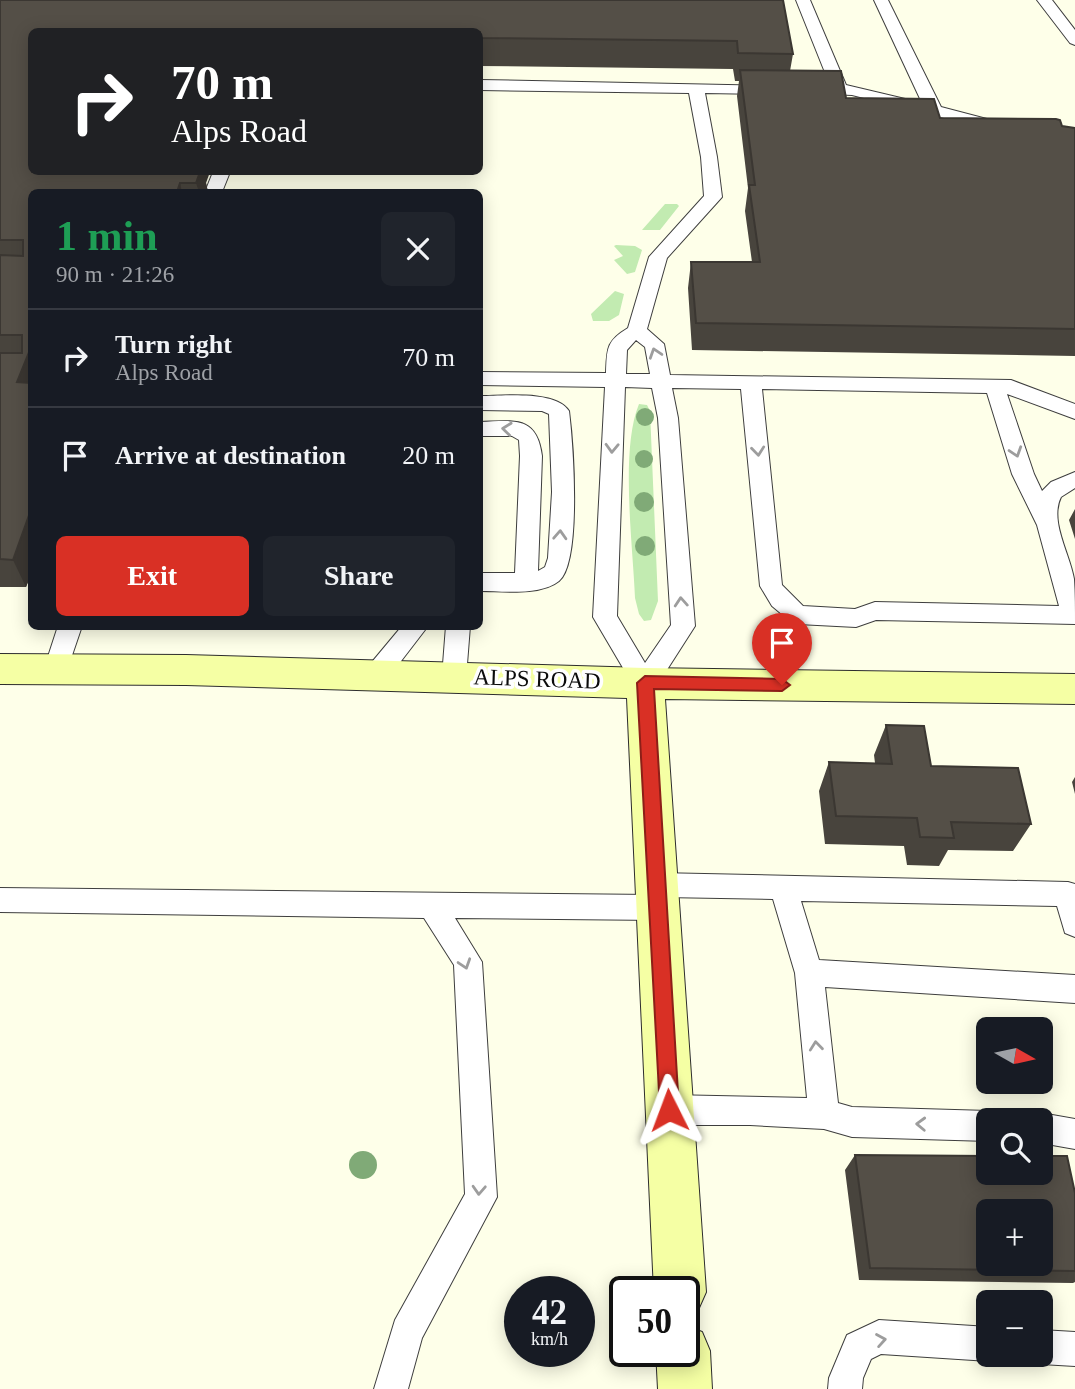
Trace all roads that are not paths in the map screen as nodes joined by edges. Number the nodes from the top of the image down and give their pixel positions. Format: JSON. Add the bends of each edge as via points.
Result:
{"nodes":[{"id":1,"x":803,"y":0,"type":"edge"},
{"id":2,"x":881,"y":0,"type":"edge"},
{"id":3,"x":1044,"y":0,"type":"edge"},
{"id":4,"x":1075,"y":14,"type":"edge"},
{"id":5,"x":1057,"y":15,"type":"junction"},
{"id":6,"x":1075,"y":40,"type":"edge"},
{"id":7,"x":483,"y":85,"type":"edge"},
{"id":8,"x":696,"y":88,"type":"junction"},
{"id":9,"x":840,"y":90,"type":"junction"},
{"id":10,"x":934,"y":110,"type":"junction"},
{"id":11,"x":1011,"y":129,"type":"edge"},
{"id":12,"x":637,"y":331,"type":"junction"},
{"id":13,"x":483,"y":378,"type":"edge"},
{"id":14,"x":615,"y":380,"type":"junction"},
{"id":15,"x":662,"y":382,"type":"junction"},
{"id":16,"x":751,"y":384,"type":"junction"},
{"id":17,"x":995,"y":387,"type":"junction"},
{"id":18,"x":483,"y":403,"type":"edge"},
{"id":19,"x":1075,"y":412,"type":"edge"},
{"id":20,"x":483,"y":429,"type":"edge"},
{"id":21,"x":1075,"y":480,"type":"edge"},
{"id":22,"x":1048,"y":525,"type":"junction"},
{"id":23,"x":526,"y":581,"type":"junction"},
{"id":24,"x":483,"y":582,"type":"edge"},
{"id":25,"x":1074,"y":615,"type":"edge"},
{"id":26,"x":69,"y":630,"type":"edge"},
{"id":27,"x":413,"y":630,"type":"edge"},
{"id":28,"x":458,"y":630,"type":"edge"},
{"id":29,"x":0,"y":669,"type":"edge"},
{"id":30,"x":56,"y":669,"type":"junction"},
{"id":31,"x":376,"y":675,"type":"junction"},
{"id":32,"x":454,"y":677,"type":"junction"},
{"id":33,"x":645,"y":683,"type":"junction"},
{"id":34,"x":1075,"y":689,"type":"edge"},
{"id":35,"x":783,"y":888,"type":"junction"},
{"id":36,"x":657,"y":897,"type":"junction"},
{"id":37,"x":0,"y":900,"type":"edge"},
{"id":38,"x":431,"y":905,"type":"junction"},
{"id":39,"x":1075,"y":924,"type":"edge"},
{"id":40,"x":809,"y":973,"type":"junction"},
{"id":41,"x":1075,"y":989,"type":"edge"},
{"id":42,"x":669,"y":1110,"type":"junction"},
{"id":43,"x":824,"y":1114,"type":"junction"},
{"id":44,"x":976,"y":1126,"type":"edge"},
{"id":45,"x":1053,"y":1130,"type":"edge"},
{"id":46,"x":1075,"y":1134,"type":"edge"},
{"id":47,"x":679,"y":1276,"type":"edge"},
{"id":48,"x":976,"y":1343,"type":"edge"},
{"id":49,"x":1053,"y":1348,"type":"edge"},
{"id":50,"x":1075,"y":1349,"type":"edge"},
{"id":51,"x":684,"y":1367,"type":"edge"},
{"id":52,"x":391,"y":1389,"type":"edge"},
{"id":53,"x":685,"y":1389,"type":"edge"},
{"id":54,"x":845,"y":1389,"type":"edge"}],
"edges":[{"from":1,"to":9,"type":"lane"},
{"from":2,"to":10,"type":"lane"},
{"from":3,"to":5,"type":"lane"},
{"from":4,"to":5,"type":"lane"},
{"from":5,"to":6,"type":"lane"},
{"from":7,"to":8,"type":"lane"},
{"from":8,"to":9,"type":"lane"},
{"from":8,"to":12,"type":"lane","via":[[713,197],[658,257]]},
{"from":9,"to":10,"type":"lane"},
{"from":10,"to":11,"type":"lane"},
{"from":12,"to":14,"type":"lane","via":[[621,341]]},
{"from":15,"to":12,"type":"lane","one_way":true,"via":[[654,344]]},
{"from":13,"to":14,"type":"lane"},
{"from":14,"to":15,"type":"lane"},
{"from":14,"to":33,"type":"lane","one_way":true,"via":[[605,618]]},
{"from":15,"to":16,"type":"lane"},
{"from":33,"to":15,"type":"lane","one_way":true,"via":[[683,626]]},
{"from":16,"to":17,"type":"lane"},
{"from":16,"to":25,"type":"lane","one_way":true,"via":[[771,586],[798,615],[856,618],[875,611]]},
{"from":17,"to":19,"type":"lane","via":[[1011,387]]},
{"from":17,"to":22,"type":"lane","one_way":true,"via":[[1023,474]]},
{"from":23,"to":18,"type":"lane","one_way":true,"via":[[545,579],[556,569],[563,450],[559,411],[546,404]]},
{"from":23,"to":20,"type":"lane","one_way":true,"via":[[529,437],[516,429]]},
{"from":21,"to":22,"type":"lane","via":[[1055,488],[1046,502]]},
{"from":22,"to":25,"type":"lane"},
{"from":23,"to":24,"type":"lane"},
{"from":26,"to":30,"type":"lane"},
{"from":27,"to":31,"type":"lane"},
{"from":28,"to":32,"type":"lane"},
{"from":29,"to":30,"type":"main road","name":"ALPS ROAD"},
{"from":30,"to":31,"type":"main road","name":"ALPS ROAD"},
{"from":31,"to":32,"type":"main road","name":"ALPS ROAD"},
{"from":32,"to":33,"type":"main road","name":"ALPS ROAD"},
{"from":33,"to":34,"type":"main road","name":"ALPS ROAD"},
{"from":33,"to":36,"type":"main road"},
{"from":35,"to":36,"type":"lane"},
{"from":35,"to":39,"type":"lane","via":[[1068,894]]},
{"from":35,"to":40,"type":"lane"},
{"from":36,"to":38,"type":"lane"},
{"from":36,"to":42,"type":"main road"},
{"from":37,"to":38,"type":"lane"},
{"from":38,"to":52,"type":"lane","one_way":true,"via":[[468,962],[481,1197],[407,1332]]},
{"from":40,"to":41,"type":"lane"},
{"from":43,"to":40,"type":"lane","one_way":true},
{"from":42,"to":43,"type":"lane"},
{"from":42,"to":47,"type":"main road"},
{"from":44,"to":43,"type":"lane","one_way":true,"via":[[852,1122]]},
{"from":45,"to":46,"type":"lane"},
{"from":54,"to":48,"type":"lane","one_way":true,"via":[[859,1348],[879,1337]]},
{"from":49,"to":50,"type":"lane"},
{"from":51,"to":53,"type":"main road"}]}
